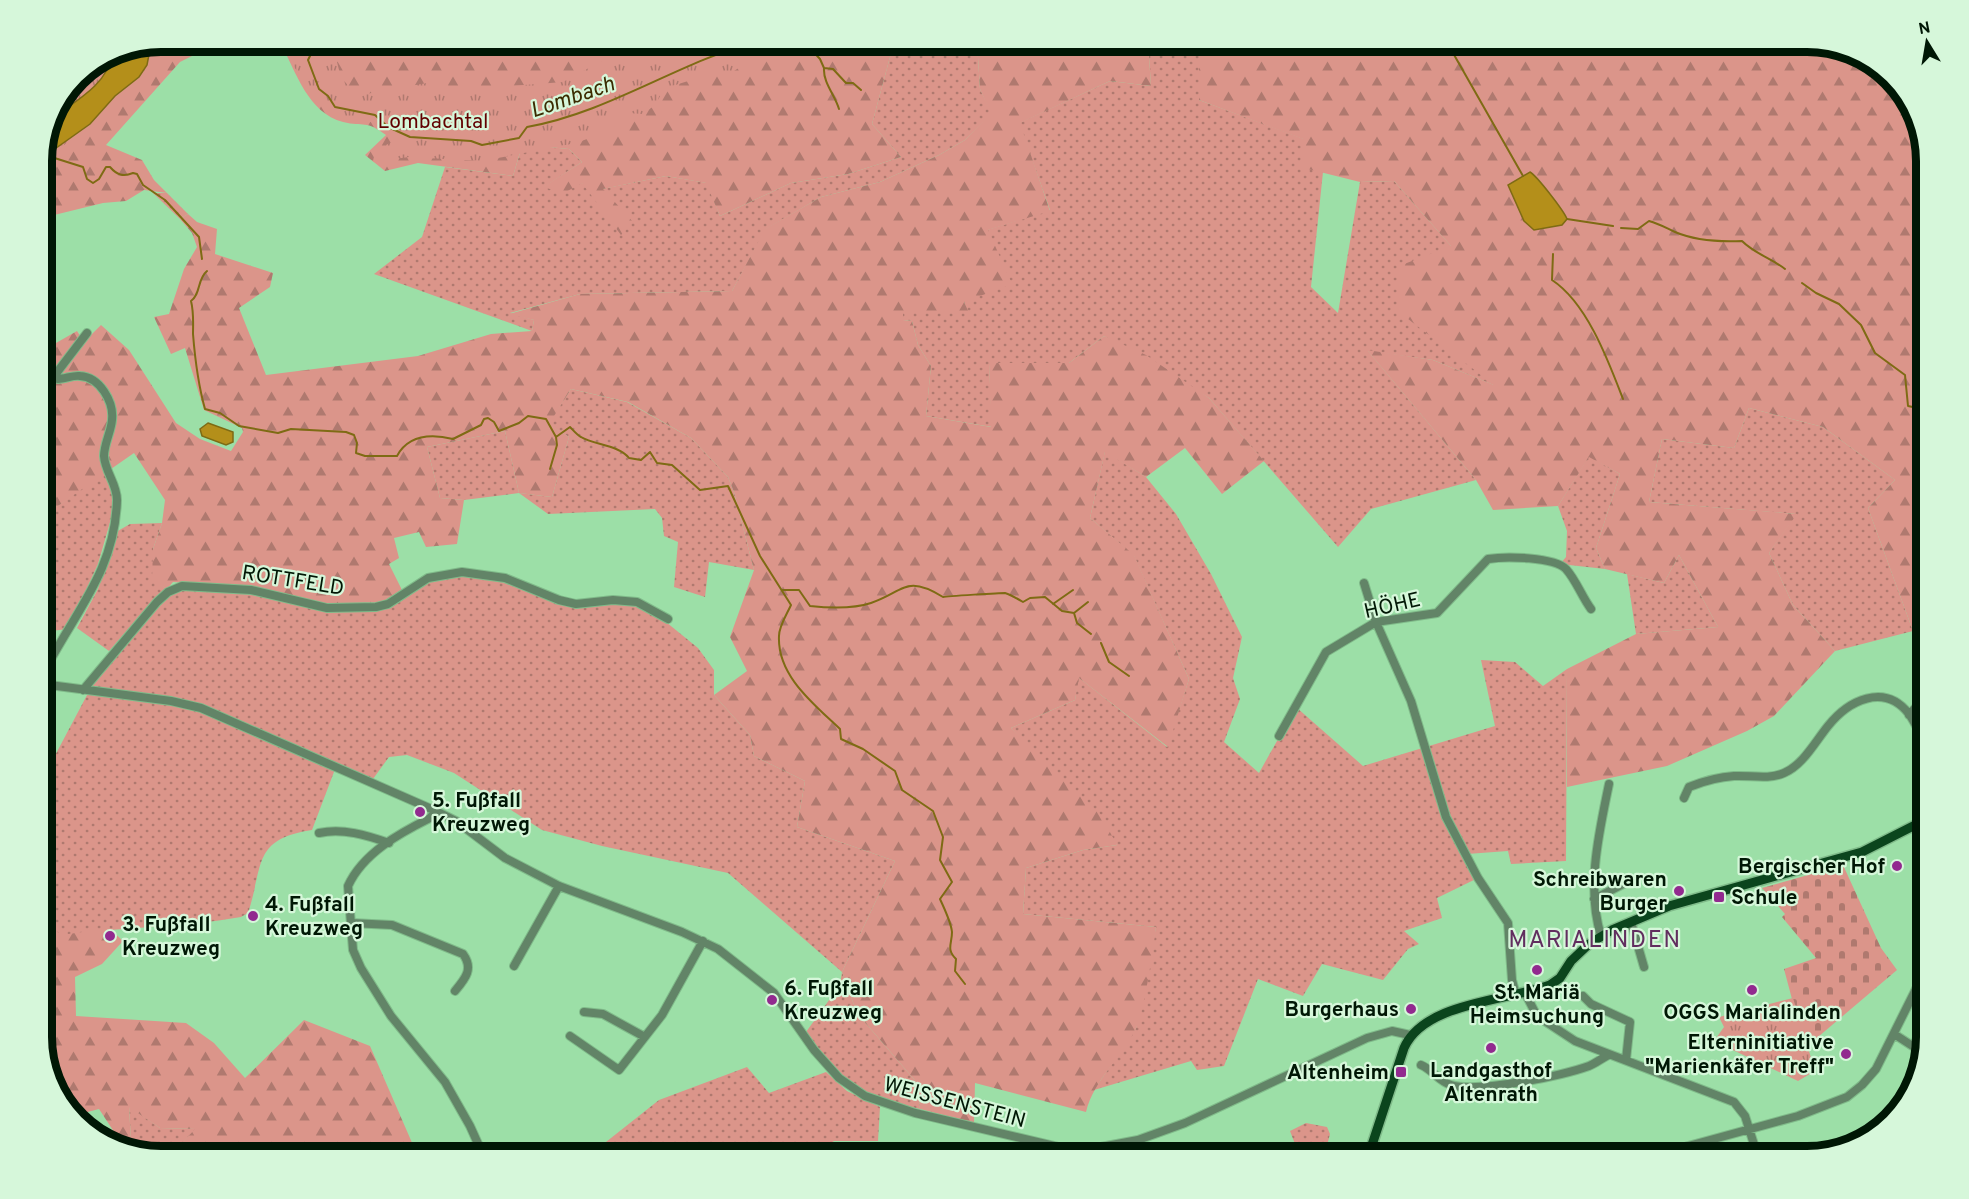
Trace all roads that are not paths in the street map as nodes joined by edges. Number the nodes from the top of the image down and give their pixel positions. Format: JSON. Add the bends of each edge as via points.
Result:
{"nodes":[{"id":1,"x":87,"y":333,"type":"dead end"},
{"id":2,"x":1364,"y":583,"type":"dead end"},
{"id":3,"x":1591,"y":609,"type":"dead end"},
{"id":4,"x":668,"y":619,"type":"dead end"},
{"id":5,"x":1376,"y":622,"type":"junction"},
{"id":6,"x":53,"y":657,"type":"edge"},
{"id":7,"x":53,"y":687,"type":"edge"},
{"id":8,"x":83,"y":690,"type":"junction"},
{"id":9,"x":1916,"y":707,"type":"edge"},
{"id":10,"x":1909,"y":715,"type":"junction"},
{"id":11,"x":1916,"y":727,"type":"edge"},
{"id":12,"x":1279,"y":736,"type":"dead end"},
{"id":13,"x":1609,"y":784,"type":"dead end"},
{"id":14,"x":1684,"y":798,"type":"dead end"},
{"id":15,"x":436,"y":811,"type":"junction"},
{"id":16,"x":1916,"y":825,"type":"edge"},
{"id":17,"x":319,"y":833,"type":"dead end"},
{"id":18,"x":389,"y":843,"type":"junction"},
{"id":19,"x":1631,"y":880,"type":"dead end"},
{"id":20,"x":559,"y":886,"type":"junction"},
{"id":21,"x":1594,"y":899,"type":"junction"},
{"id":22,"x":1631,"y":922,"type":"junction"},
{"id":23,"x":351,"y":923,"type":"junction"},
{"id":24,"x":1601,"y":936,"type":"junction"},
{"id":25,"x":704,"y":941,"type":"junction"},
{"id":26,"x":514,"y":966,"type":"dead end"},
{"id":27,"x":1644,"y":967,"type":"dead end"},
{"id":28,"x":1916,"y":989,"type":"edge"},
{"id":29,"x":455,"y":991,"type":"dead end"},
{"id":30,"x":1521,"y":994,"type":"junction"},
{"id":31,"x":1583,"y":996,"type":"dead end"},
{"id":32,"x":584,"y":1012,"type":"dead end"},
{"id":33,"x":1894,"y":1034,"type":"junction"},
{"id":34,"x":643,"y":1035,"type":"junction"},
{"id":35,"x":1410,"y":1035,"type":"junction"},
{"id":36,"x":570,"y":1036,"type":"dead end"},
{"id":37,"x":1916,"y":1050,"type":"edge"},
{"id":38,"x":1609,"y":1055,"type":"junction"},
{"id":39,"x":1626,"y":1060,"type":"junction"},
{"id":40,"x":1421,"y":1065,"type":"dead end"},
{"id":41,"x":1748,"y":1130,"type":"junction"},
{"id":42,"x":1372,"y":1145,"type":"joint"},
{"id":43,"x":479,"y":1147,"type":"edge"},
{"id":44,"x":1059,"y":1147,"type":"edge"},
{"id":45,"x":1077,"y":1147,"type":"edge"},
{"id":46,"x":1379,"y":1147,"type":"edge"},
{"id":47,"x":1689,"y":1147,"type":"edge"},
{"id":48,"x":1754,"y":1147,"type":"edge"}],
"edges":[{"from":1,"to":6,"type":"street","via":[[55,375],[58,379],[88,377],[102,387],[109,402],[112,421],[104,456],[116,491],[116,513],[98,580]]},
{"from":2,"to":5,"type":"street"},
{"from":3,"to":5,"type":"street","name":"HÖHE","via":[[1560,564],[1494,558],[1478,568],[1437,613]]},
{"from":4,"to":8,"type":"street","name":"ROTTFELD","via":[[637,602],[576,604],[505,578],[469,573],[436,575],[388,604],[353,608],[327,608],[251,590],[182,586],[157,602]]},
{"from":5,"to":12,"type":"street","name":"HÖHE","via":[[1326,652]]},
{"from":5,"to":30,"type":"street","via":[[1411,701],[1446,817],[1510,932],[1512,980]]},
{"from":7,"to":8,"type":"street","name":"WEISSENSTEIN"},
{"from":8,"to":15,"type":"street","name":"WEISSENSTEIN","via":[[201,708]]},
{"from":9,"to":10,"type":"street"},
{"from":10,"to":11,"type":"street"},
{"from":10,"to":14,"type":"street","via":[[1891,700],[1865,698],[1838,715],[1805,756],[1784,773],[1712,779],[1689,787]]},
{"from":13,"to":21,"type":"street"},
{"from":15,"to":18,"type":"street"},
{"from":15,"to":20,"type":"street","name":"WEISSENSTEIN","via":[[505,858]]},
{"from":16,"to":22,"type":"main road","via":[[1862,852],[1669,906]]},
{"from":17,"to":18,"type":"street","via":[[333,830]]},
{"from":18,"to":23,"type":"street","via":[[366,860],[352,877],[348,886]]},
{"from":19,"to":21,"type":"street"},
{"from":20,"to":25,"type":"street","name":"WEISSENSTEIN"},
{"from":20,"to":26,"type":"street"},
{"from":21,"to":24,"type":"street"},
{"from":22,"to":24,"type":"main road"},
{"from":22,"to":27,"type":"street"},
{"from":23,"to":29,"type":"street","via":[[392,925],[463,954],[468,974]]},
{"from":23,"to":43,"type":"street","via":[[353,950],[361,968],[391,1016],[446,1082]]},
{"from":24,"to":30,"type":"main road","via":[[1578,954],[1554,983]]},
{"from":25,"to":34,"type":"street","via":[[662,1015]]},
{"from":25,"to":44,"type":"street","name":"WEISSENSTEIN","via":[[733,958],[766,986],[789,1011],[830,1070],[849,1087],[915,1113]]},
{"from":28,"to":33,"type":"street"},
{"from":30,"to":35,"type":"main road","via":[[1436,1017]]},
{"from":30,"to":38,"type":"street","via":[[1537,1016],[1575,1041]]},
{"from":31,"to":39,"type":"street","via":[[1591,1004],[1630,1022]]},
{"from":32,"to":34,"type":"street","via":[[603,1014]]},
{"from":33,"to":37,"type":"street"},
{"from":33,"to":41,"type":"street","via":[[1876,1069],[1847,1097],[1821,1109]]},
{"from":34,"to":36,"type":"street","via":[[619,1070]]},
{"from":35,"to":42,"type":"main road"},
{"from":35,"to":45,"type":"street","name":"WEISSENSTEIN","via":[[1392,1031],[1367,1038],[1185,1123],[1118,1144]]},
{"from":38,"to":39,"type":"street"},
{"from":38,"to":40,"type":"street","via":[[1578,1069],[1477,1088],[1449,1085],[1432,1069]]},
{"from":39,"to":41,"type":"street","via":[[1734,1102],[1745,1116]]},
{"from":41,"to":47,"type":"street"},
{"from":41,"to":48,"type":"street"},
{"from":42,"to":46,"type":"street"}]}
